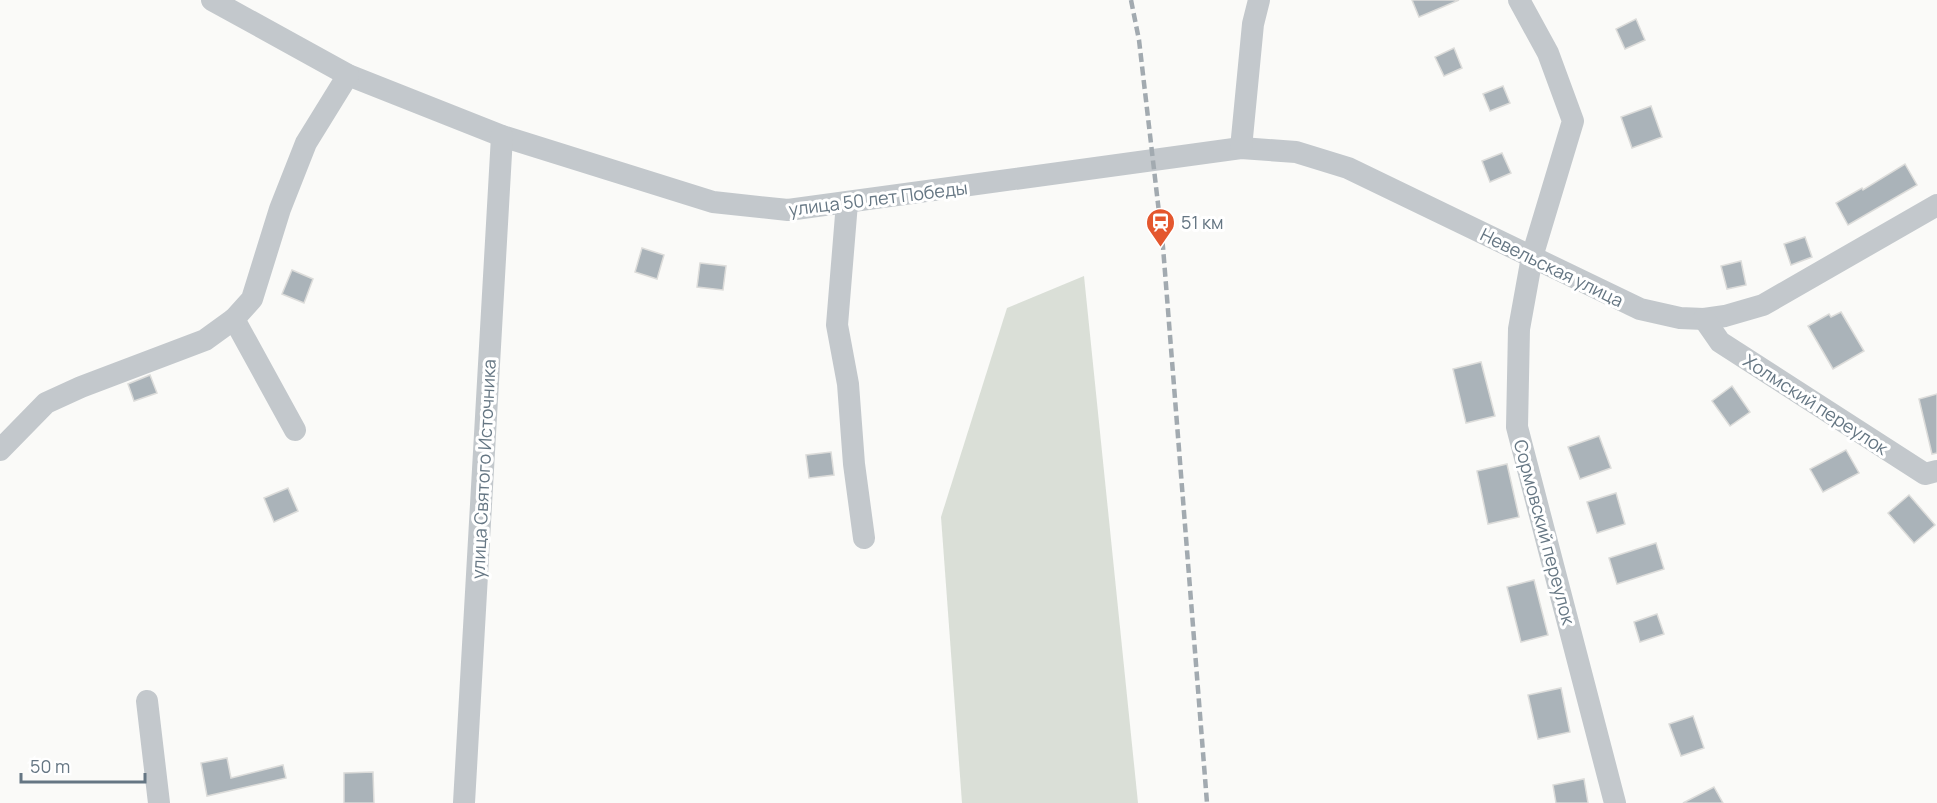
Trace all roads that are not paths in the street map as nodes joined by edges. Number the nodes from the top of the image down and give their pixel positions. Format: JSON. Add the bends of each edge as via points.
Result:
{"nodes":[{"id":1,"x":212,"y":0,"type":"edge"},
{"id":2,"x":1259,"y":0,"type":"edge"},
{"id":3,"x":1519,"y":0,"type":"edge"},
{"id":4,"x":348,"y":75,"type":"junction"},
{"id":5,"x":502,"y":135,"type":"junction"},
{"id":6,"x":1241,"y":148,"type":"junction"},
{"id":7,"x":1154,"y":161,"type":"joint"},
{"id":8,"x":848,"y":204,"type":"junction"},
{"id":9,"x":1937,"y":205,"type":"edge"},
{"id":10,"x":1532,"y":257,"type":"junction"},
{"id":11,"x":234,"y":319,"type":"junction"},
{"id":12,"x":1704,"y":320,"type":"junction"},
{"id":13,"x":295,"y":430,"type":"dead end"},
{"id":14,"x":0,"y":450,"type":"edge"},
{"id":15,"x":1933,"y":476,"type":"edge"},
{"id":16,"x":864,"y":538,"type":"dead end"},
{"id":17,"x":147,"y":702,"type":"dead end"},
{"id":18,"x":159,"y":803,"type":"edge"},
{"id":19,"x":464,"y":803,"type":"edge"},
{"id":20,"x":1615,"y":803,"type":"edge"}],
"edges":[{"from":1,"to":4,"type":"street","name":"улица 50 лет Победы"},
{"from":2,"to":6,"type":"street","via":[[1252,24]]},
{"from":3,"to":10,"type":"street","name":"Сормовский переулок","via":[[1548,53],[1573,121]]},
{"from":4,"to":5,"type":"street","name":"улица 50 лет Победы"},
{"from":4,"to":11,"type":"street","via":[[306,143],[280,209],[252,300]]},
{"from":5,"to":8,"type":"street","name":"улица 50 лет Победы","via":[[713,202],[788,210]]},
{"from":5,"to":19,"type":"street","name":"улица Святого Источника"},
{"from":6,"to":7,"type":"street","name":"Невельская улица"},
{"from":6,"to":10,"type":"street","name":"Невельская улица","via":[[1296,152],[1348,168]]},
{"from":7,"to":8,"type":"street","name":"улица 50 лет Победы"},
{"from":8,"to":16,"type":"street","via":[[837,325],[848,384]]},
{"from":9,"to":12,"type":"street","name":"Невельская улица","via":[[1763,304]]},
{"from":10,"to":12,"type":"street","name":"Невельская улица","via":[[1640,309]]},
{"from":10,"to":20,"type":"street","name":"Сормовский переулок","via":[[1519,329],[1517,427]]},
{"from":11,"to":13,"type":"street"},
{"from":11,"to":14,"type":"street","via":[[205,340],[46,403]]},
{"from":12,"to":15,"type":"street","name":"Холмский переулок","via":[[1720,342]]},
{"from":17,"to":18,"type":"street"}]}
